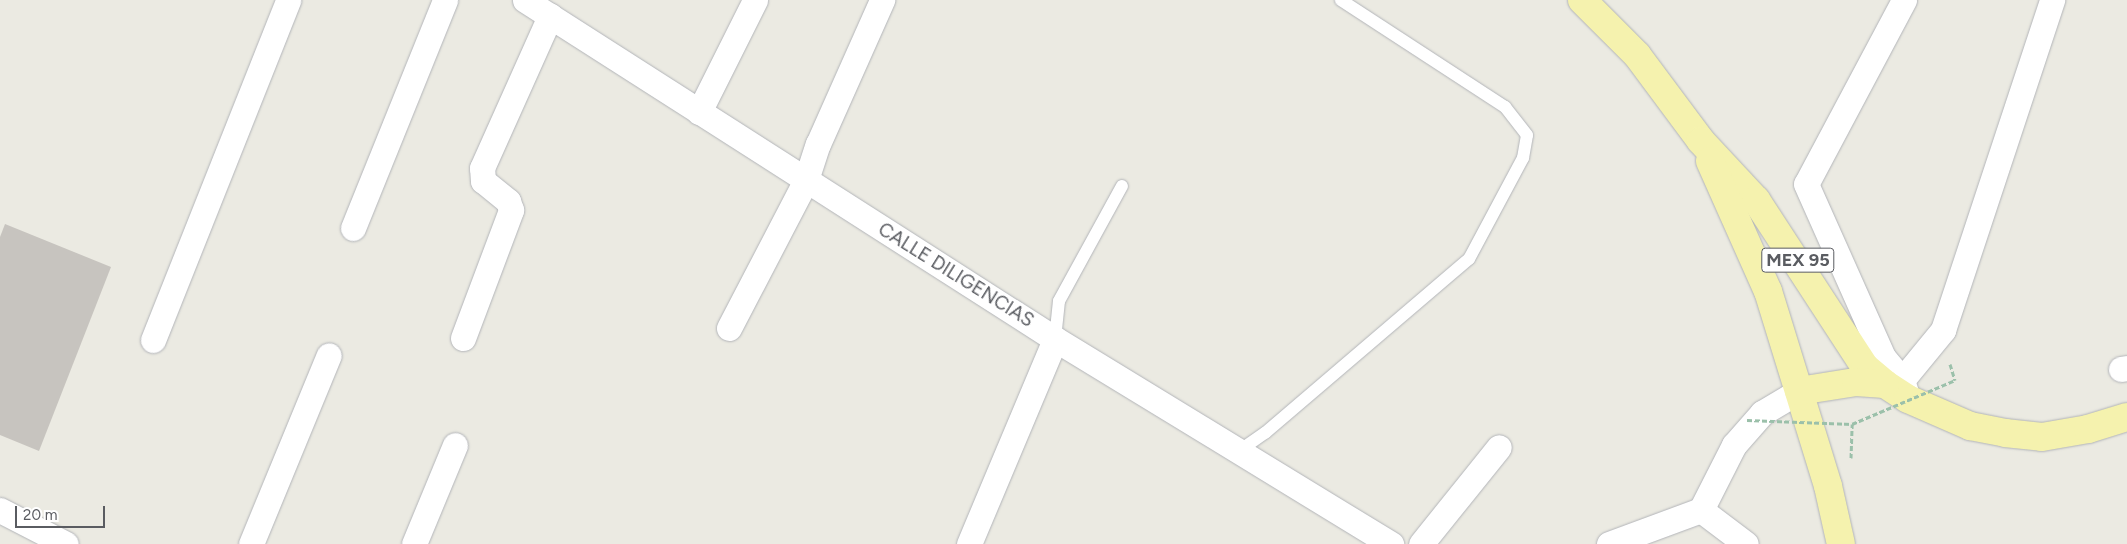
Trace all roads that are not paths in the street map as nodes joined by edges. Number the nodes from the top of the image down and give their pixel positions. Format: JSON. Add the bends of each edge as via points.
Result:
{"nodes":[{"id":1,"x":288,"y":0,"type":"edge"},
{"id":2,"x":445,"y":0,"type":"edge"},
{"id":3,"x":525,"y":0,"type":"edge"},
{"id":4,"x":755,"y":0,"type":"edge"},
{"id":5,"x":882,"y":0,"type":"edge"},
{"id":6,"x":1341,"y":0,"type":"edge"},
{"id":7,"x":1582,"y":0,"type":"edge"},
{"id":8,"x":1904,"y":0,"type":"edge"},
{"id":9,"x":2052,"y":0,"type":"edge"},
{"id":10,"x":550,"y":16,"type":"junction"},
{"id":11,"x":699,"y":112,"type":"junction"},
{"id":12,"x":1701,"y":141,"type":"junction"},
{"id":13,"x":806,"y":180,"type":"junction"},
{"id":14,"x":1122,"y":186,"type":"dead end"},
{"id":15,"x":353,"y":228,"type":"dead end"},
{"id":16,"x":729,"y":328,"type":"dead end"},
{"id":17,"x":463,"y":338,"type":"dead end"},
{"id":18,"x":1055,"y":339,"type":"junction"},
{"id":19,"x":153,"y":340,"type":"dead end"},
{"id":20,"x":329,"y":355,"type":"dead end"},
{"id":21,"x":1898,"y":388,"type":"junction"},
{"id":22,"x":1799,"y":391,"type":"junction"},
{"id":23,"x":2127,"y":417,"type":"edge"},
{"id":24,"x":455,"y":445,"type":"dead end"},
{"id":25,"x":1499,"y":447,"type":"dead end"},
{"id":26,"x":1239,"y":451,"type":"junction"},
{"id":27,"x":0,"y":510,"type":"edge"},
{"id":28,"x":1701,"y":510,"type":"junction"},
{"id":29,"x":51,"y":541,"type":"edge"},
{"id":30,"x":250,"y":544,"type":"edge"},
{"id":31,"x":414,"y":544,"type":"edge"},
{"id":32,"x":969,"y":544,"type":"edge"},
{"id":33,"x":1391,"y":544,"type":"edge"},
{"id":34,"x":1421,"y":544,"type":"edge"},
{"id":35,"x":1609,"y":544,"type":"edge"},
{"id":36,"x":1746,"y":544,"type":"edge"},
{"id":37,"x":1841,"y":544,"type":"edge"}],
"edges":[{"from":1,"to":19,"type":"street"},
{"from":2,"to":15,"type":"street"},
{"from":3,"to":10,"type":"street","name":"CALLE DILIGENCIAS"},
{"from":4,"to":11,"type":"street"},
{"from":5,"to":13,"type":"street","via":[[818,144]]},
{"from":6,"to":26,"type":"lane","via":[[1506,107],[1527,135],[1523,158],[1469,259],[1265,433]]},
{"from":7,"to":12,"type":"main road","number":"MEX 95","via":[[1637,55]]},
{"from":8,"to":21,"type":"street","via":[[1806,184]]},
{"from":9,"to":21,"type":"street","via":[[1943,330]]},
{"from":10,"to":11,"type":"street","name":"CALLE DILIGENCIAS"},
{"from":10,"to":17,"type":"street","via":[[482,168],[483,181],[508,201],[511,210]]},
{"from":11,"to":13,"type":"street","name":"CALLE DILIGENCIAS"},
{"from":12,"to":21,"type":"main road","number":"MEX 95","via":[[1756,200],[1865,367]]},
{"from":12,"to":22,"type":"main road","number":"MEX 95","via":[[1768,291]]},
{"from":13,"to":16,"type":"street"},
{"from":13,"to":18,"type":"street","name":"CALLE DILIGENCIAS"},
{"from":14,"to":18,"type":"lane","via":[[1059,301]]},
{"from":18,"to":26,"type":"street","name":"CALLE DILIGENCIAS"},
{"from":18,"to":32,"type":"street"},
{"from":20,"to":30,"type":"street"},
{"from":21,"to":22,"type":"main road","via":[[1856,382]]},
{"from":21,"to":23,"type":"main road","number":"MEX 95","via":[[1970,426],[2042,437],[2088,429]]},
{"from":22,"to":28,"type":"street","via":[[1762,413],[1734,445]]},
{"from":22,"to":37,"type":"main road","number":"MEX 95","via":[[1828,486]]},
{"from":24,"to":31,"type":"street"},
{"from":25,"to":34,"type":"street"},
{"from":26,"to":33,"type":"street","name":"CALLE DILIGENCIAS"},
{"from":27,"to":29,"type":"street"},
{"from":28,"to":35,"type":"street"},
{"from":28,"to":36,"type":"street"}]}
